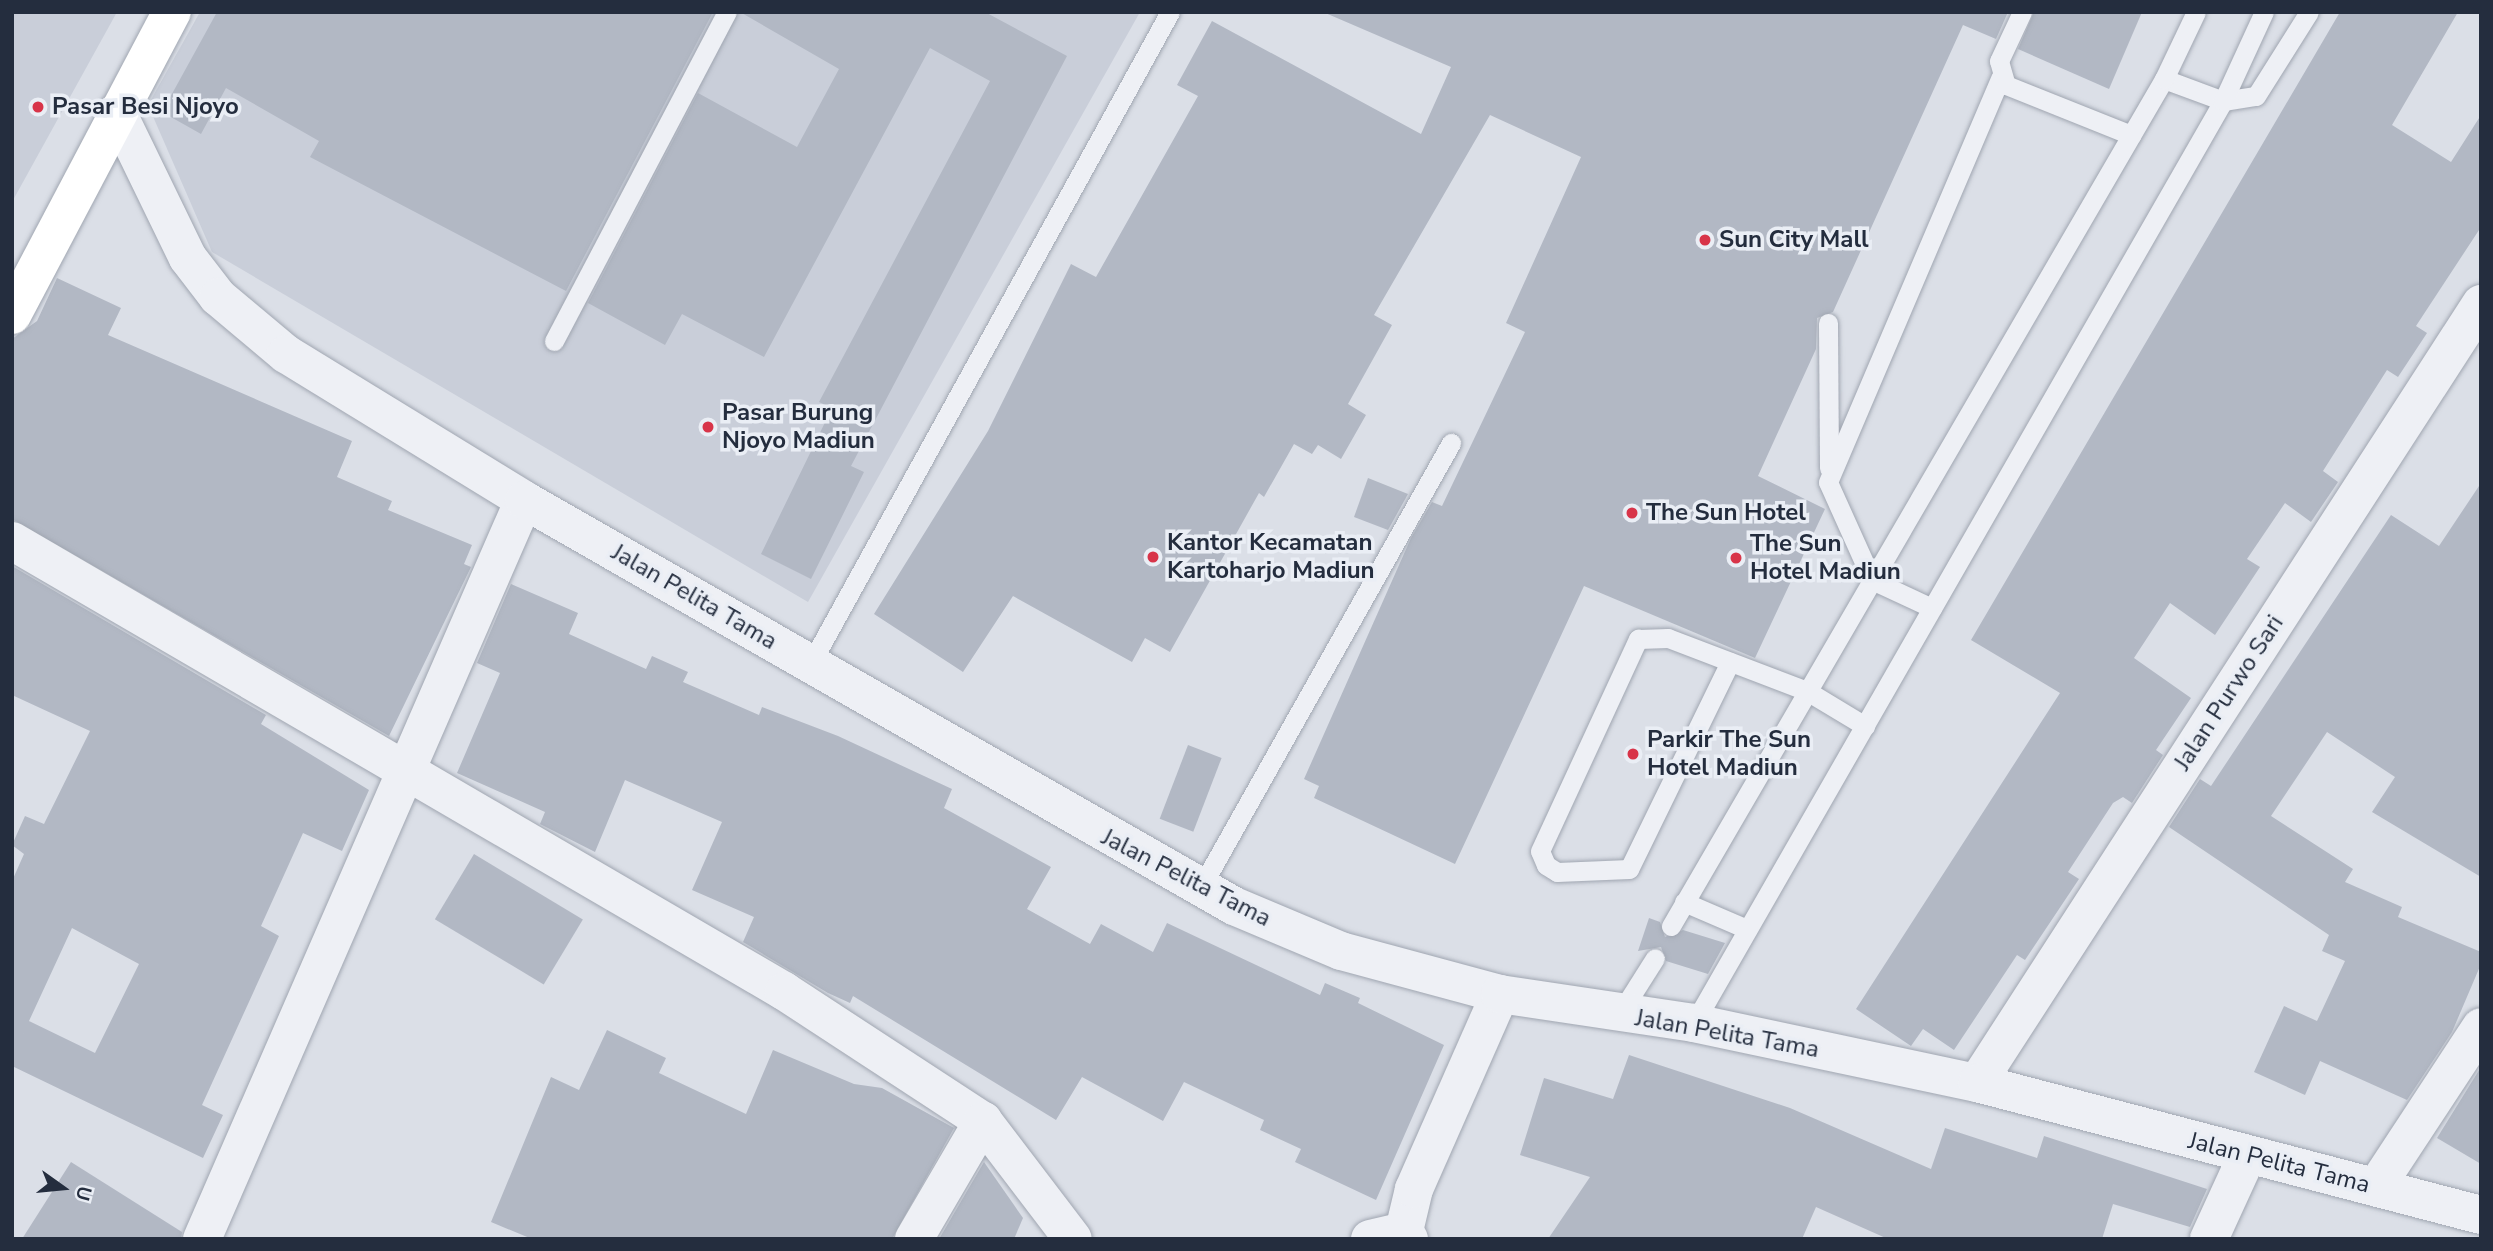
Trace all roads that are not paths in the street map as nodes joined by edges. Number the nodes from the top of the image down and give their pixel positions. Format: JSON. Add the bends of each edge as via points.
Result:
{"nodes":[{"id":1,"x":172,"y":12,"type":"edge"},
{"id":2,"x":727,"y":12,"type":"edge"},
{"id":3,"x":1170,"y":12,"type":"edge"},
{"id":4,"x":2022,"y":12,"type":"edge"},
{"id":5,"x":2196,"y":12,"type":"edge"},
{"id":6,"x":2264,"y":12,"type":"edge"},
{"id":7,"x":2309,"y":12,"type":"edge"},
{"id":8,"x":2001,"y":77,"type":"junction"},
{"id":9,"x":2164,"y":79,"type":"junction"},
{"id":10,"x":2223,"y":101,"type":"junction"},
{"id":11,"x":117,"y":112,"type":"junction"},
{"id":12,"x":2132,"y":135,"type":"junction"},
{"id":13,"x":21,"y":273,"type":"edge"},
{"id":14,"x":12,"y":315,"type":"edge"},
{"id":15,"x":1828,"y":323,"type":"dead end"},
{"id":16,"x":2474,"y":328,"type":"edge"},
{"id":17,"x":554,"y":341,"type":"dead end"},
{"id":18,"x":1451,"y":443,"type":"dead end"},
{"id":19,"x":1829,"y":476,"type":"junction"},
{"id":20,"x":524,"y":500,"type":"junction"},
{"id":21,"x":12,"y":541,"type":"edge"},
{"id":22,"x":1872,"y":580,"type":"junction"},
{"id":23,"x":1932,"y":608,"type":"junction"},
{"id":24,"x":1730,"y":662,"type":"junction"},
{"id":25,"x":811,"y":663,"type":"junction"},
{"id":26,"x":1807,"y":691,"type":"junction"},
{"id":27,"x":1865,"y":726,"type":"junction"},
{"id":28,"x":406,"y":772,"type":"junction"},
{"id":29,"x":1200,"y":889,"type":"junction"},
{"id":30,"x":1685,"y":902,"type":"junction"},
{"id":31,"x":1671,"y":926,"type":"dead end"},
{"id":32,"x":1747,"y":929,"type":"junction"},
{"id":33,"x":1655,"y":958,"type":"dead end"},
{"id":34,"x":1500,"y":994,"type":"junction"},
{"id":35,"x":1619,"y":1015,"type":"junction"},
{"id":36,"x":1694,"y":1023,"type":"junction"},
{"id":37,"x":2481,"y":1027,"type":"edge"},
{"id":38,"x":1976,"y":1083,"type":"junction"},
{"id":39,"x":984,"y":1121,"type":"junction"},
{"id":40,"x":2247,"y":1156,"type":"junction"},
{"id":41,"x":2376,"y":1187,"type":"junction"},
{"id":42,"x":2481,"y":1215,"type":"edge"},
{"id":43,"x":1394,"y":1236,"type":"edge"},
{"id":44,"x":202,"y":1239,"type":"edge"},
{"id":45,"x":914,"y":1239,"type":"edge"},
{"id":46,"x":1073,"y":1239,"type":"edge"},
{"id":47,"x":2209,"y":1239,"type":"edge"}],
"edges":[{"from":1,"to":11,"type":"main road"},
{"from":2,"to":17,"type":"lane"},
{"from":3,"to":25,"type":"lane"},
{"from":4,"to":8,"type":"lane","via":[[1999,61]]},
{"from":5,"to":9,"type":"lane"},
{"from":6,"to":10,"type":"lane"},
{"from":7,"to":10,"type":"lane","via":[[2256,96]]},
{"from":8,"to":12,"type":"lane","via":[[2014,93]]},
{"from":8,"to":19,"type":"lane"},
{"from":9,"to":10,"type":"lane"},
{"from":9,"to":12,"type":"lane"},
{"from":10,"to":23,"type":"lane"},
{"from":11,"to":13,"type":"main road"},
{"from":11,"to":20,"type":"street","name":"Jalan Pelita Tama","via":[[188,258],[218,297],[286,354]]},
{"from":12,"to":22,"type":"lane"},
{"from":13,"to":14,"type":"main road"},
{"from":15,"to":19,"type":"lane"},
{"from":16,"to":38,"type":"street","name":"Jalan Purwo Sari"},
{"from":18,"to":29,"type":"lane"},
{"from":19,"to":22,"type":"lane","via":[[1828,491]]},
{"from":20,"to":25,"type":"street","name":"Jalan Pelita Tama"},
{"from":20,"to":28,"type":"street"},
{"from":21,"to":28,"type":"street"},
{"from":22,"to":23,"type":"lane"},
{"from":22,"to":26,"type":"lane"},
{"from":23,"to":27,"type":"lane"},
{"from":24,"to":24,"type":"lane","via":[[1629,869],[1557,872],[1546,865],[1540,851],[1632,645],[1657,635]]},
{"from":24,"to":26,"type":"lane"},
{"from":25,"to":29,"type":"street","name":"Jalan Pelita Tama"},
{"from":26,"to":27,"type":"lane"},
{"from":26,"to":30,"type":"lane"},
{"from":27,"to":32,"type":"lane"},
{"from":28,"to":39,"type":"street","via":[[784,991]]},
{"from":28,"to":44,"type":"street"},
{"from":29,"to":34,"type":"street","name":"Jalan Pelita Tama","via":[[1341,951]]},
{"from":30,"to":31,"type":"lane"},
{"from":30,"to":32,"type":"lane"},
{"from":32,"to":36,"type":"lane"},
{"from":33,"to":35,"type":"lane"},
{"from":34,"to":35,"type":"street","name":"Jalan Pelita Tama"},
{"from":34,"to":43,"type":"street"},
{"from":35,"to":36,"type":"street","name":"Jalan Pelita Tama"},
{"from":36,"to":38,"type":"street","name":"Jalan Pelita Tama"},
{"from":37,"to":41,"type":"street"},
{"from":38,"to":40,"type":"street","name":"Jalan Pelita Tama"},
{"from":39,"to":45,"type":"street"},
{"from":39,"to":46,"type":"street"},
{"from":40,"to":41,"type":"street","name":"Jalan Pelita Tama"},
{"from":40,"to":47,"type":"street"},
{"from":41,"to":42,"type":"street","name":"Jalan Pelita Tama"}]}
